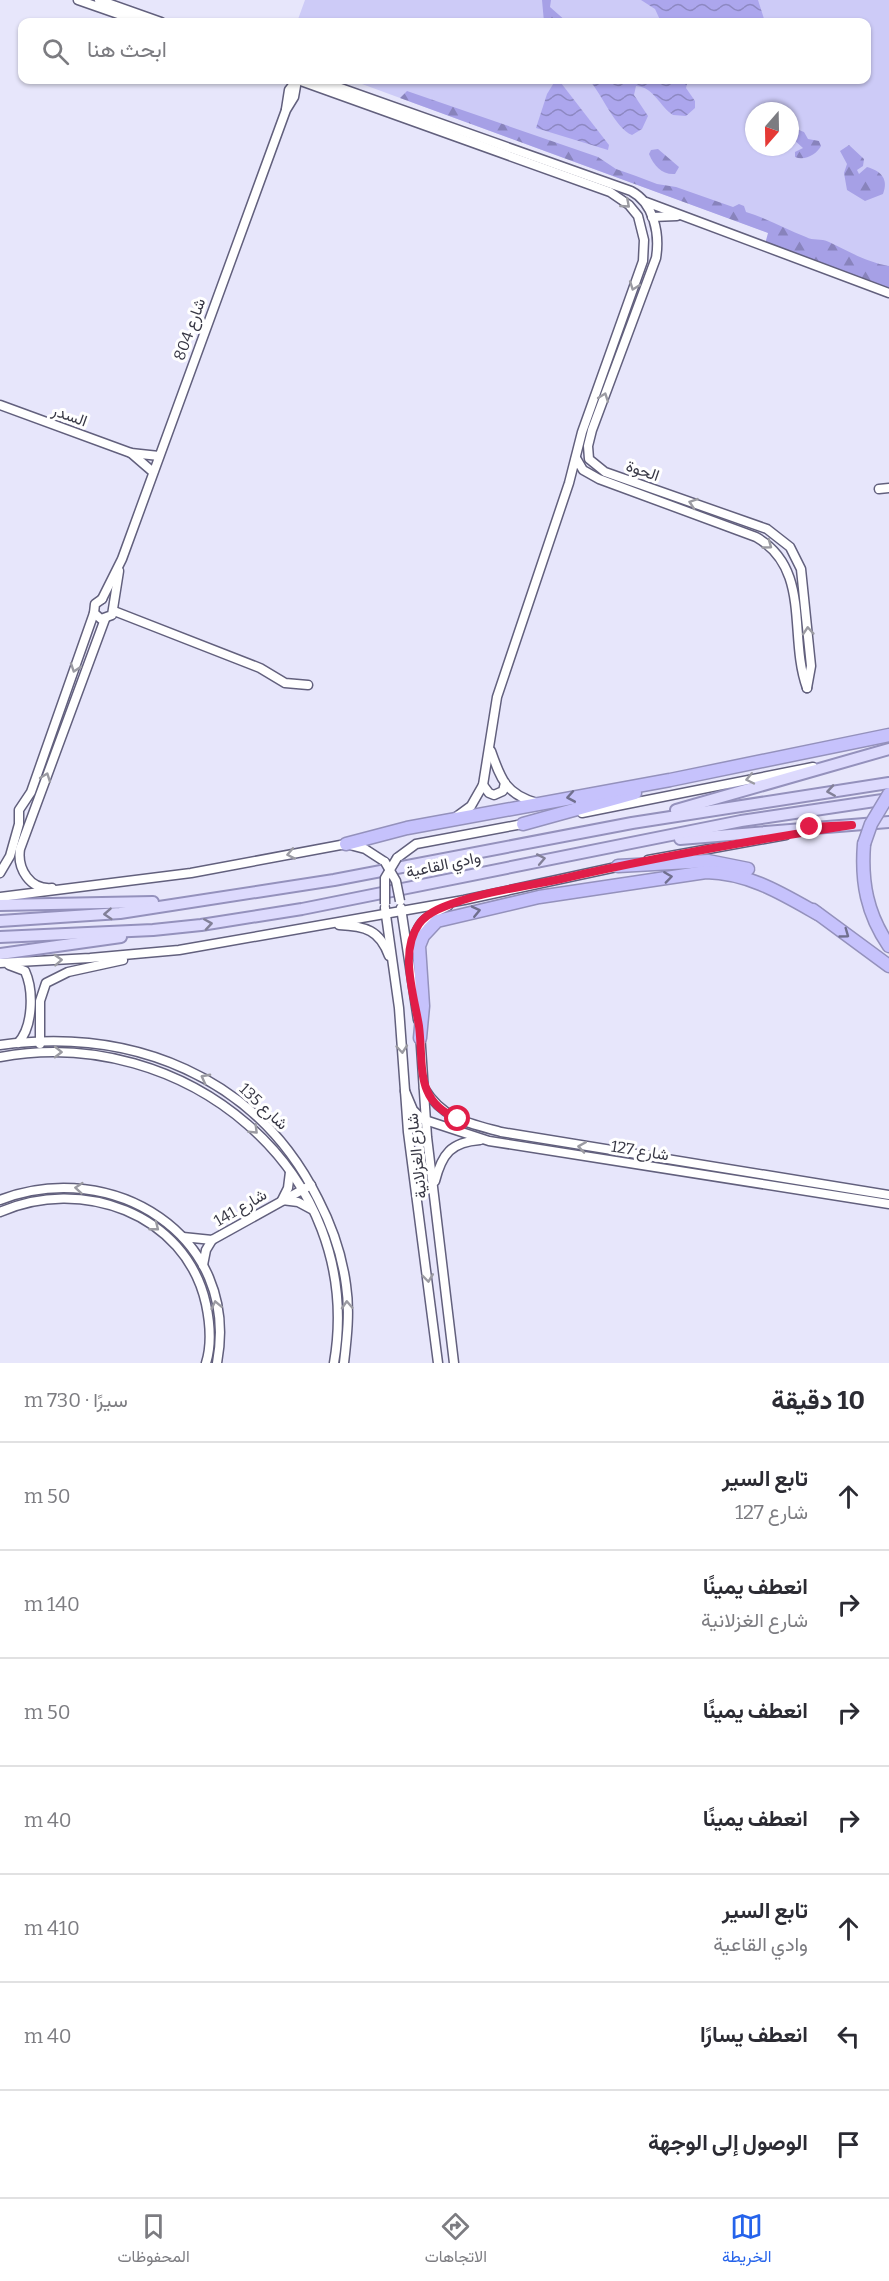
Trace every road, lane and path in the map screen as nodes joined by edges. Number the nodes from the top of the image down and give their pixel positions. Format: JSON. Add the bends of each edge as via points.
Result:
{"nodes":[{"id":1,"x":78,"y":0,"type":"edge"},
{"id":2,"x":99,"y":0,"type":"edge"},
{"id":3,"x":130,"y":18,"type":"edge"},
{"id":4,"x":150,"y":18,"type":"edge"},
{"id":5,"x":296,"y":84,"type":"edge"},
{"id":6,"x":308,"y":84,"type":"edge"},
{"id":7,"x":329,"y":84,"type":"edge"},
{"id":8,"x":646,"y":202,"type":"junction"},
{"id":9,"x":677,"y":216,"type":"junction"},
{"id":10,"x":652,"y":217,"type":"junction"},
{"id":11,"x":889,"y":293,"type":"edge"},
{"id":12,"x":0,"y":405,"type":"edge"},
{"id":13,"x":130,"y":453,"type":"junction"},
{"id":14,"x":588,"y":453,"type":"junction"},
{"id":15,"x":159,"y":456,"type":"junction"},
{"id":16,"x":576,"y":458,"type":"junction"},
{"id":17,"x":153,"y":472,"type":"junction"},
{"id":18,"x":889,"y":488,"type":"edge"},
{"id":19,"x":879,"y":489,"type":"dead end"},
{"id":20,"x":122,"y":559,"type":"junction"},
{"id":21,"x":102,"y":599,"type":"junction"},
{"id":22,"x":94,"y":613,"type":"junction"},
{"id":23,"x":110,"y":613,"type":"junction"},
{"id":24,"x":801,"y":666,"type":"junction"},
{"id":25,"x":811,"y":666,"type":"junction"},
{"id":26,"x":308,"y":685,"type":"dead end"},
{"id":27,"x":889,"y":735,"type":"edge"},
{"id":28,"x":489,"y":748,"type":"junction"},
{"id":29,"x":889,"y":749,"type":"edge"},
{"id":30,"x":829,"y":766,"type":"junction"},
{"id":31,"x":670,"y":780,"type":"junction"},
{"id":32,"x":505,"y":783,"type":"junction"},
{"id":33,"x":889,"y":783,"type":"edge"},
{"id":34,"x":483,"y":785,"type":"junction"},
{"id":35,"x":889,"y":794,"type":"edge"},
{"id":36,"x":889,"y":799,"type":"edge"},
{"id":37,"x":538,"y":803,"type":"junction"},
{"id":38,"x":455,"y":819,"type":"junction"},
{"id":39,"x":889,"y":822,"type":"edge"},
{"id":40,"x":632,"y":823,"type":"junction"},
{"id":41,"x":523,"y":824,"type":"junction"},
{"id":42,"x":852,"y":825,"type":"junction"},
{"id":43,"x":636,"y":841,"type":"junction"},
{"id":44,"x":346,"y":844,"type":"junction"},
{"id":45,"x":387,"y":865,"type":"junction"},
{"id":46,"x":618,"y":866,"type":"junction"},
{"id":47,"x":0,"y":873,"type":"edge"},
{"id":48,"x":82,"y":888,"type":"junction"},
{"id":49,"x":0,"y":897,"type":"edge"},
{"id":50,"x":207,"y":898,"type":"junction"},
{"id":51,"x":464,"y":900,"type":"junction"},
{"id":52,"x":0,"y":905,"type":"edge"},
{"id":53,"x":385,"y":909,"type":"junction"},
{"id":54,"x":401,"y":911,"type":"junction"},
{"id":55,"x":818,"y":914,"type":"junction"},
{"id":56,"x":0,"y":921,"type":"edge"},
{"id":57,"x":318,"y":925,"type":"junction"},
{"id":58,"x":153,"y":930,"type":"junction"},
{"id":59,"x":0,"y":938,"type":"edge"},
{"id":60,"x":889,"y":946,"type":"edge"},
{"id":61,"x":0,"y":954,"type":"edge"},
{"id":62,"x":141,"y":954,"type":"junction"},
{"id":63,"x":408,"y":956,"type":"junction"},
{"id":64,"x":0,"y":963,"type":"edge"},
{"id":65,"x":889,"y":966,"type":"edge"},
{"id":66,"x":395,"y":975,"type":"junction"},
{"id":67,"x":41,"y":1024,"type":"junction"},
{"id":68,"x":420,"y":1038,"type":"junction"},
{"id":69,"x":41,"y":1041,"type":"junction"},
{"id":70,"x":61,"y":1041,"type":"junction"},
{"id":71,"x":18,"y":1043,"type":"junction"},
{"id":72,"x":0,"y":1045,"type":"edge"},
{"id":73,"x":35,"y":1052,"type":"junction"},
{"id":74,"x":0,"y":1057,"type":"edge"},
{"id":75,"x":424,"y":1088,"type":"junction"},
{"id":76,"x":405,"y":1091,"type":"junction"},
{"id":77,"x":427,"y":1121,"type":"junction"},
{"id":78,"x":486,"y":1128,"type":"junction"},
{"id":79,"x":483,"y":1139,"type":"junction"},
{"id":80,"x":290,"y":1172,"type":"junction"},
{"id":81,"x":311,"y":1185,"type":"junction"},
{"id":82,"x":433,"y":1187,"type":"junction"},
{"id":83,"x":301,"y":1191,"type":"junction"},
{"id":84,"x":889,"y":1195,"type":"edge"},
{"id":85,"x":0,"y":1200,"type":"edge"},
{"id":86,"x":282,"y":1200,"type":"junction"},
{"id":87,"x":889,"y":1204,"type":"edge"},
{"id":88,"x":311,"y":1209,"type":"junction"},
{"id":89,"x":0,"y":1212,"type":"edge"},
{"id":90,"x":183,"y":1237,"type":"junction"},
{"id":91,"x":212,"y":1240,"type":"junction"},
{"id":92,"x":203,"y":1265,"type":"junction"},
{"id":93,"x":206,"y":1363,"type":"edge"},
{"id":94,"x":217,"y":1363,"type":"edge"},
{"id":95,"x":334,"y":1363,"type":"edge"},
{"id":96,"x":344,"y":1363,"type":"edge"},
{"id":97,"x":438,"y":1363,"type":"edge"},
{"id":98,"x":454,"y":1363,"type":"edge"}],
"edges":[{"from":1,"to":3,"type":"street"},
{"from":2,"to":4,"type":"street"},
{"from":5,"to":15,"type":"street","name":"شارع 804"},
{"from":6,"to":16,"type":"street","one_way":true,"via":[[610,192],[633,210],[644,240],[643,261]]},
{"from":7,"to":8,"type":"street","via":[[631,191]]},
{"from":8,"to":9,"type":"street"},
{"from":8,"to":10,"type":"street"},
{"from":9,"to":10,"type":"street"},
{"from":9,"to":11,"type":"street"},
{"from":14,"to":10,"type":"street","one_way":true,"via":[[592,430],[656,258],[657,237]]},
{"from":12,"to":13,"type":"street","name":"السدر"},
{"from":13,"to":15,"type":"street"},
{"from":13,"to":17,"type":"street"},
{"from":14,"to":16,"type":"street"},
{"from":25,"to":14,"type":"street","name":"الحوة","one_way":true,"via":[[801,569],[785,542],[758,526],[605,472],[592,463]]},
{"from":15,"to":17,"type":"street","name":"شارع 804"},
{"from":16,"to":24,"type":"street","name":"الحوة","one_way":true,"via":[[583,470],[599,479],[756,537],[776,550],[790,579]]},
{"from":16,"to":28,"type":"street","via":[[497,697]]},
{"from":17,"to":20,"type":"street","name":"شارع 804"},
{"from":18,"to":19,"type":"street"},
{"from":20,"to":21,"type":"street","name":"شارع 804"},
{"from":20,"to":23,"type":"street","name":"شارع 804"},
{"from":21,"to":22,"type":"street","name":"شارع 804","via":[[95,604]]},
{"from":21,"to":23,"type":"street","via":[[111,602]]},
{"from":22,"to":23,"type":"street"},
{"from":22,"to":47,"type":"street","one_way":true,"via":[[31,792],[19,810],[14,845]]},
{"from":23,"to":26,"type":"street","via":[[186,639],[285,683]]},
{"from":48,"to":23,"type":"street","name":"شارع 804","one_way":true,"via":[[38,886],[26,876],[19,857]]},
{"from":24,"to":25,"type":"street"},
{"from":24,"to":25,"type":"street","name":"الحوة","via":[[807,688]]},
{"from":27,"to":31,"type":"highway"},
{"from":28,"to":32,"type":"street"},
{"from":28,"to":34,"type":"street"},
{"from":29,"to":30,"type":"main road"},
{"from":30,"to":40,"type":"main road"},
{"from":30,"to":41,"type":"street","name":"وادي القاعية","one_way":true},
{"from":31,"to":37,"type":"highway","one_way":true},
{"from":31,"to":41,"type":"highway"},
{"from":32,"to":34,"type":"street","via":[[503,791],[496,795]]},
{"from":32,"to":37,"type":"street","via":[[509,791]]},
{"from":33,"to":40,"type":"main road","name":"وادي القاعية","one_way":true},
{"from":34,"to":38,"type":"street","via":[[471,806]]},
{"from":35,"to":60,"type":"highway","bridge":true,"via":[[864,844],[864,889],[870,911]]},
{"from":36,"to":43,"type":"main road","name":"وادي القاعية"},
{"from":37,"to":38,"type":"highway"},
{"from":38,"to":44,"type":"highway"},
{"from":39,"to":42,"type":"main road"},
{"from":40,"to":50,"type":"main road","name":"وادي القاعية","via":[[334,880]]},
{"from":41,"to":45,"type":"street","name":"وادي القاعية","bridge":true,"via":[[426,842]]},
{"from":42,"to":43,"type":"main road"},
{"from":42,"to":46,"type":"street"},
{"from":58,"to":43,"type":"main road","name":"وادي القاعية","one_way":true,"via":[[302,909]]},
{"from":44,"to":45,"type":"street","via":[[365,849]]},
{"from":44,"to":48,"type":"street","one_way":true,"via":[[191,873]]},
{"from":45,"to":53,"type":"street","bridge":true},
{"from":45,"to":54,"type":"street","bridge":true,"via":[[396,880]]},
{"from":46,"to":51,"type":"street"},
{"from":46,"to":55,"type":"highway","via":[[708,861],[728,864],[767,878]]},
{"from":48,"to":49,"type":"street"},
{"from":50,"to":52,"type":"main road"},
{"from":50,"to":56,"type":"main road","name":"وادي القاعية","one_way":true,"via":[[120,913]]},
{"from":51,"to":54,"type":"street"},
{"from":51,"to":63,"type":"street","via":[[433,912],[420,923]]},
{"from":53,"to":54,"type":"street"},
{"from":53,"to":57,"type":"street"},
{"from":53,"to":66,"type":"street","name":"شارع الغزلانية"},
{"from":54,"to":63,"type":"street","name":"شارع الغزلانية"},
{"from":55,"to":65,"type":"highway","one_way":true},
{"from":68,"to":55,"type":"highway","one_way":true,"via":[[423,1006],[419,946],[437,921],[539,897],[706,872],[734,874],[768,885]]},
{"from":57,"to":62,"type":"street"},
{"from":57,"to":66,"type":"street","via":[[372,930],[387,950]]},
{"from":58,"to":59,"type":"main road","name":"وادي القاعية"},
{"from":58,"to":61,"type":"main road","via":[[85,944]]},
{"from":64,"to":62,"type":"street","one_way":true},
{"from":62,"to":67,"type":"street","via":[[51,980],[43,988],[40,1001]]},
{"from":63,"to":68,"type":"street","name":"شارع الغزلانية"},
{"from":64,"to":71,"type":"street","via":[[20,968],[28,977],[29,1027]]},
{"from":66,"to":76,"type":"street","name":"شارع الغزلانية","one_way":true},
{"from":67,"to":69,"type":"street"},
{"from":67,"to":70,"type":"street"},
{"from":68,"to":75,"type":"street","name":"شارع الغزلانية"},
{"from":69,"to":70,"type":"street","name":"شارع 135"},
{"from":69,"to":71,"type":"street","name":"شارع 135"},
{"from":69,"to":73,"type":"street"},
{"from":81,"to":70,"type":"street","name":"شارع 135","one_way":true,"via":[[295,1158],[270,1129],[210,1080],[132,1051]]},
{"from":71,"to":72,"type":"street","name":"شارع 135"},
{"from":73,"to":74,"type":"street","name":"شارع 135"},
{"from":73,"to":80,"type":"street","name":"شارع 135","one_way":true,"via":[[103,1056],[184,1081],[243,1119]]},
{"from":75,"to":77,"type":"street","name":"شارع الغزلانية"},
{"from":75,"to":78,"type":"street","name":"شارع 127","via":[[443,1112]]},
{"from":76,"to":77,"type":"street","via":[[413,1110]]},
{"from":76,"to":97,"type":"street","name":"شارع الغزلانية","one_way":true},
{"from":77,"to":79,"type":"street","name":"شارع 127"},
{"from":77,"to":82,"type":"street","name":"شارع الغزلانية"},
{"from":78,"to":79,"type":"street"},
{"from":84,"to":78,"type":"street","name":"شارع 127","one_way":true},
{"from":79,"to":82,"type":"street","via":[[462,1142],[448,1150]]},
{"from":79,"to":87,"type":"street","name":"شارع 127"},
{"from":80,"to":83,"type":"street","name":"شارع 135"},
{"from":80,"to":86,"type":"street","name":"شارع 141"},
{"from":81,"to":83,"type":"street","name":"شارع 141"},
{"from":96,"to":81,"type":"street","name":"شارع 135","one_way":true,"via":[[346,1285],[330,1225]]},
{"from":82,"to":98,"type":"street","name":"شارع الغزلانية"},
{"from":83,"to":86,"type":"street","name":"شارع 141"},
{"from":83,"to":88,"type":"street","name":"شارع 135"},
{"from":90,"to":85,"type":"street","one_way":true,"via":[[151,1210],[101,1191],[55,1187]]},
{"from":86,"to":88,"type":"street","name":"شارع 141"},
{"from":86,"to":91,"type":"street","name":"شارع 141"},
{"from":88,"to":95,"type":"street","name":"شارع 135","via":[[334,1278]]},
{"from":89,"to":93,"type":"street","one_way":true,"via":[[39,1199],[78,1198],[118,1207],[156,1226],[182,1253],[201,1288],[210,1332]]},
{"from":90,"to":91,"type":"street","name":"شارع 141"},
{"from":90,"to":92,"type":"street"},
{"from":91,"to":92,"type":"street","name":"شارع 141"},
{"from":94,"to":92,"type":"street","one_way":true,"via":[[218,1312]]}]}
